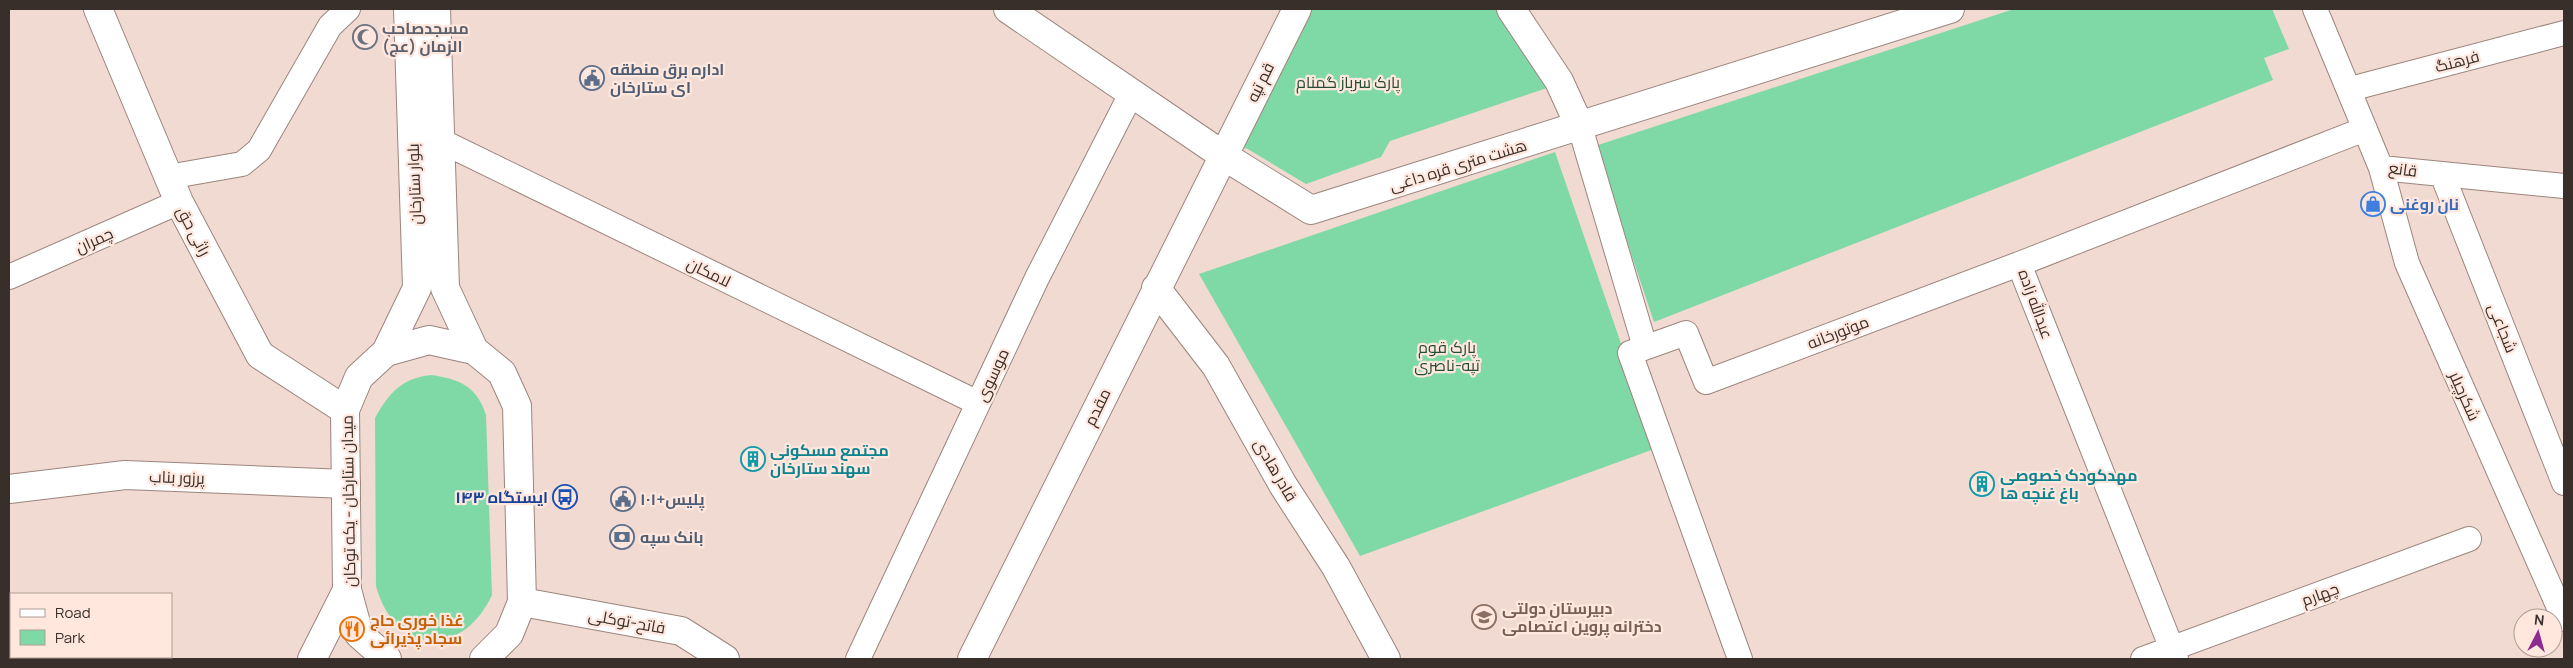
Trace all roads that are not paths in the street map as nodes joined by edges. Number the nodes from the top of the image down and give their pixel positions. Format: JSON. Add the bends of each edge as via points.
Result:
{"nodes":[{"id":1,"x":98,"y":9,"type":"edge"},
{"id":2,"x":348,"y":9,"type":"edge"},
{"id":3,"x":408,"y":9,"type":"edge"},
{"id":4,"x":436,"y":9,"type":"edge"},
{"id":5,"x":1297,"y":9,"type":"edge"},
{"id":6,"x":1512,"y":9,"type":"edge"},
{"id":7,"x":1950,"y":9,"type":"edge"},
{"id":8,"x":2315,"y":9,"type":"edge"},
{"id":9,"x":1024,"y":13,"type":"edge"},
{"id":10,"x":2564,"y":33,"type":"edge"},
{"id":11,"x":2350,"y":88,"type":"junction"},
{"id":12,"x":1131,"y":94,"type":"junction"},
{"id":13,"x":1580,"y":127,"type":"junction"},
{"id":14,"x":2365,"y":129,"type":"junction"},
{"id":15,"x":438,"y":140,"type":"junction"},
{"id":16,"x":1224,"y":156,"type":"junction"},
{"id":17,"x":2382,"y":168,"type":"junction"},
{"id":18,"x":2442,"y":174,"type":"junction"},
{"id":19,"x":168,"y":177,"type":"junction"},
{"id":20,"x":2564,"y":186,"type":"edge"},
{"id":21,"x":179,"y":202,"type":"junction"},
{"id":22,"x":2019,"y":264,"type":"junction"},
{"id":23,"x":9,"y":277,"type":"edge"},
{"id":24,"x":1156,"y":288,"type":"junction"},
{"id":25,"x":1645,"y":348,"type":"junction"},
{"id":26,"x":474,"y":350,"type":"junction"},
{"id":27,"x":386,"y":352,"type":"junction"},
{"id":28,"x":978,"y":403,"type":"junction"},
{"id":29,"x":345,"y":410,"type":"junction"},
{"id":30,"x":2564,"y":483,"type":"edge"},
{"id":31,"x":346,"y":484,"type":"junction"},
{"id":32,"x":9,"y":489,"type":"edge"},
{"id":33,"x":2469,"y":539,"type":"dead end"},
{"id":34,"x":347,"y":590,"type":"junction"},
{"id":35,"x":522,"y":602,"type":"junction"},
{"id":36,"x":2564,"y":619,"type":"edge"},
{"id":37,"x":2174,"y":654,"type":"edge"},
{"id":38,"x":312,"y":659,"type":"edge"},
{"id":39,"x":387,"y":659,"type":"edge"},
{"id":40,"x":485,"y":659,"type":"edge"},
{"id":41,"x":725,"y":659,"type":"edge"},
{"id":42,"x":858,"y":659,"type":"edge"},
{"id":43,"x":972,"y":659,"type":"edge"},
{"id":44,"x":1386,"y":659,"type":"edge"},
{"id":45,"x":1740,"y":659,"type":"edge"},
{"id":46,"x":2143,"y":659,"type":"edge"}],
"edges":[{"from":1,"to":19,"type":"main road","name":"راثی حق"},
{"from":2,"to":19,"type":"street","via":[[330,26],[259,150],[242,164]]},
{"from":3,"to":27,"type":"main road","name":"بلوار ستارخان","via":[[417,288]]},
{"from":4,"to":15,"type":"main road","name":"بلوار ستارخان"},
{"from":5,"to":16,"type":"main road","name":"قم تپه"},
{"from":6,"to":13,"type":"main road","via":[[1559,81]]},
{"from":7,"to":13,"type":"main road","name":"هشت متری قره داغی"},
{"from":8,"to":11,"type":"street","name":"قانع"},
{"from":9,"to":12,"type":"main road","name":"هشت متری قره داغی"},
{"from":10,"to":11,"type":"street","name":"فرهنگ"},
{"from":11,"to":14,"type":"street","name":"قانع"},
{"from":12,"to":16,"type":"main road","name":"هشت متری قره داغی"},
{"from":12,"to":28,"type":"street","name":"موسوی","via":[[1037,278]]},
{"from":13,"to":16,"type":"main road","name":"هشت متری قره داغی","via":[[1311,210]]},
{"from":13,"to":25,"type":"street"},
{"from":14,"to":17,"type":"street","name":"قانع"},
{"from":14,"to":22,"type":"street","name":"عبدالله زاده"},
{"from":15,"to":26,"type":"main road","name":"بلوار ستارخان","via":[[444,288]]},
{"from":15,"to":28,"type":"street","name":"لامکان"},
{"from":16,"to":24,"type":"main road","name":"مقدم"},
{"from":17,"to":18,"type":"street","name":"قانع"},
{"from":17,"to":36,"type":"street","name":"شکرچیلر","via":[[2407,264]]},
{"from":18,"to":20,"type":"street","name":"قانع"},
{"from":18,"to":30,"type":"street","name":"شجاعی"},
{"from":19,"to":21,"type":"main road","name":"راثی حق"},
{"from":21,"to":23,"type":"street","name":"چمران"},
{"from":21,"to":29,"type":"main road","name":"راثی حق","via":[[260,355]]},
{"from":22,"to":25,"type":"street","name":"موتورخانه","via":[[1706,382],[1686,333]]},
{"from":22,"to":37,"type":"street","name":"عبدالله زاده"},
{"from":24,"to":43,"type":"main road","name":"مقدم"},
{"from":24,"to":44,"type":"main road","name":"قادر هادی","via":[[1216,366],[1283,485],[1336,567]]},
{"from":25,"to":45,"type":"street","via":[[1630,353]]},
{"from":26,"to":27,"type":"main road","name":"میدان ستارخان - یکه توکان","via":[[429,340]]},
{"from":26,"to":35,"type":"main road","name":"میدان ستارخان - یکه توکان","via":[[502,374],[517,406]]},
{"from":27,"to":29,"type":"main road","name":"میدان ستارخان - یکه توکان","via":[[360,377]]},
{"from":28,"to":42,"type":"street","name":"موسوی"},
{"from":29,"to":31,"type":"main road","name":"میدان ستارخان - یکه توکان"},
{"from":31,"to":32,"type":"main road","name":"پرزور بناب","via":[[125,474]]},
{"from":31,"to":34,"type":"main road","name":"میدان ستارخان - یکه توکان"},
{"from":33,"to":37,"type":"street","name":"چهارم"},
{"from":34,"to":38,"type":"main road"},
{"from":34,"to":39,"type":"main road","name":"میدان ستارخان - یکه توکان","via":[[359,634]]},
{"from":35,"to":40,"type":"main road","name":"میدان ستارخان - یکه توکان","via":[[509,634]]},
{"from":35,"to":41,"type":"main road","name":"فاتح-توکلی","via":[[681,631]]},
{"from":37,"to":46,"type":"street","name":"چهارم"}]}
